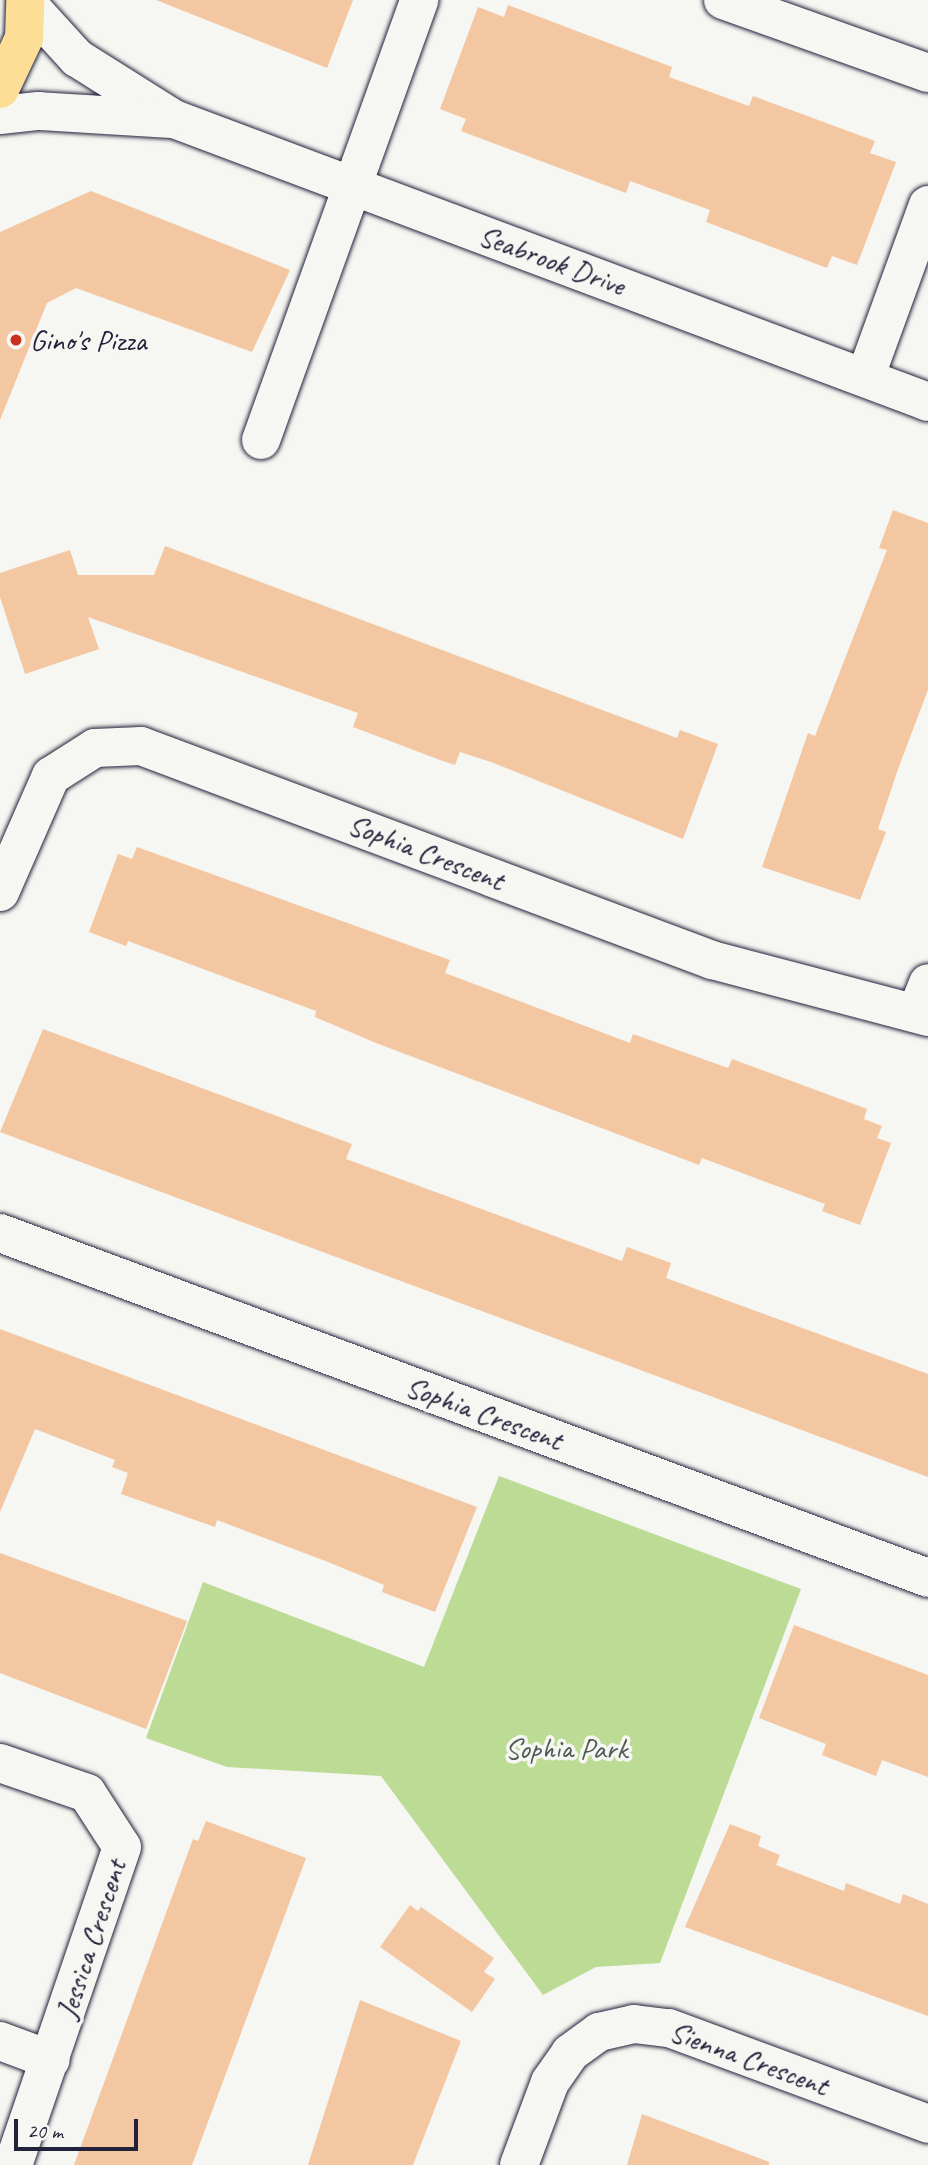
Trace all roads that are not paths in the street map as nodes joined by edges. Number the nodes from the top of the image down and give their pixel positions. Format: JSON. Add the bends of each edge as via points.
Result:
{"nodes":[{"id":1,"x":419,"y":0,"type":"edge"},
{"id":2,"x":723,"y":0,"type":"edge"},
{"id":3,"x":25,"y":1,"type":"edge"},
{"id":4,"x":928,"y":74,"type":"edge"},
{"id":5,"x":0,"y":89,"type":"edge"},
{"id":6,"x":0,"y":115,"type":"edge"},
{"id":7,"x":174,"y":119,"type":"junction"},
{"id":8,"x":349,"y":184,"type":"junction"},
{"id":9,"x":928,"y":205,"type":"edge"},
{"id":10,"x":864,"y":378,"type":"junction"},
{"id":11,"x":928,"y":402,"type":"edge"},
{"id":12,"x":261,"y":440,"type":"dead end"},
{"id":13,"x":0,"y":892,"type":"edge"},
{"id":14,"x":924,"y":1004,"type":"edge"},
{"id":15,"x":0,"y":1233,"type":"edge"},
{"id":16,"x":928,"y":1578,"type":"edge"},
{"id":17,"x":0,"y":1762,"type":"edge"},
{"id":18,"x":0,"y":2042,"type":"edge"},
{"id":19,"x":51,"y":2060,"type":"junction"},
{"id":20,"x":928,"y":2124,"type":"edge"},
{"id":21,"x":13,"y":2165,"type":"edge"},
{"id":22,"x":519,"y":2165,"type":"edge"}],
"edges":[{"from":1,"to":8,"type":"street"},
{"from":2,"to":4,"type":"street"},
{"from":3,"to":5,"type":"main road","via":[[24,38]]},
{"from":3,"to":7,"type":"street","name":"Seabrook Drive","via":[[77,58]]},
{"from":6,"to":7,"type":"street","name":"Seabrook Drive","via":[[39,111]]},
{"from":7,"to":8,"type":"street","name":"Seabrook Drive"},
{"from":8,"to":10,"type":"street","name":"Seabrook Drive"},
{"from":8,"to":12,"type":"street"},
{"from":9,"to":10,"type":"street"},
{"from":10,"to":11,"type":"street","name":"Seabrook Drive"},
{"from":13,"to":14,"type":"street","name":"Sophia Crescent","via":[[51,776],[94,748],[141,746],[712,960]]},
{"from":15,"to":16,"type":"street","name":"Sophia Crescent"},
{"from":17,"to":19,"type":"street","name":"Jessica Crescent","via":[[87,1793],[122,1847]]},
{"from":18,"to":19,"type":"street","name":"Jessica Crescent"},
{"from":19,"to":21,"type":"street","name":"Jessica Crescent"},
{"from":20,"to":22,"type":"street","name":"Sienna Crescent","via":[[669,2028],[634,2024],[599,2032],[570,2053],[550,2082]]}]}
